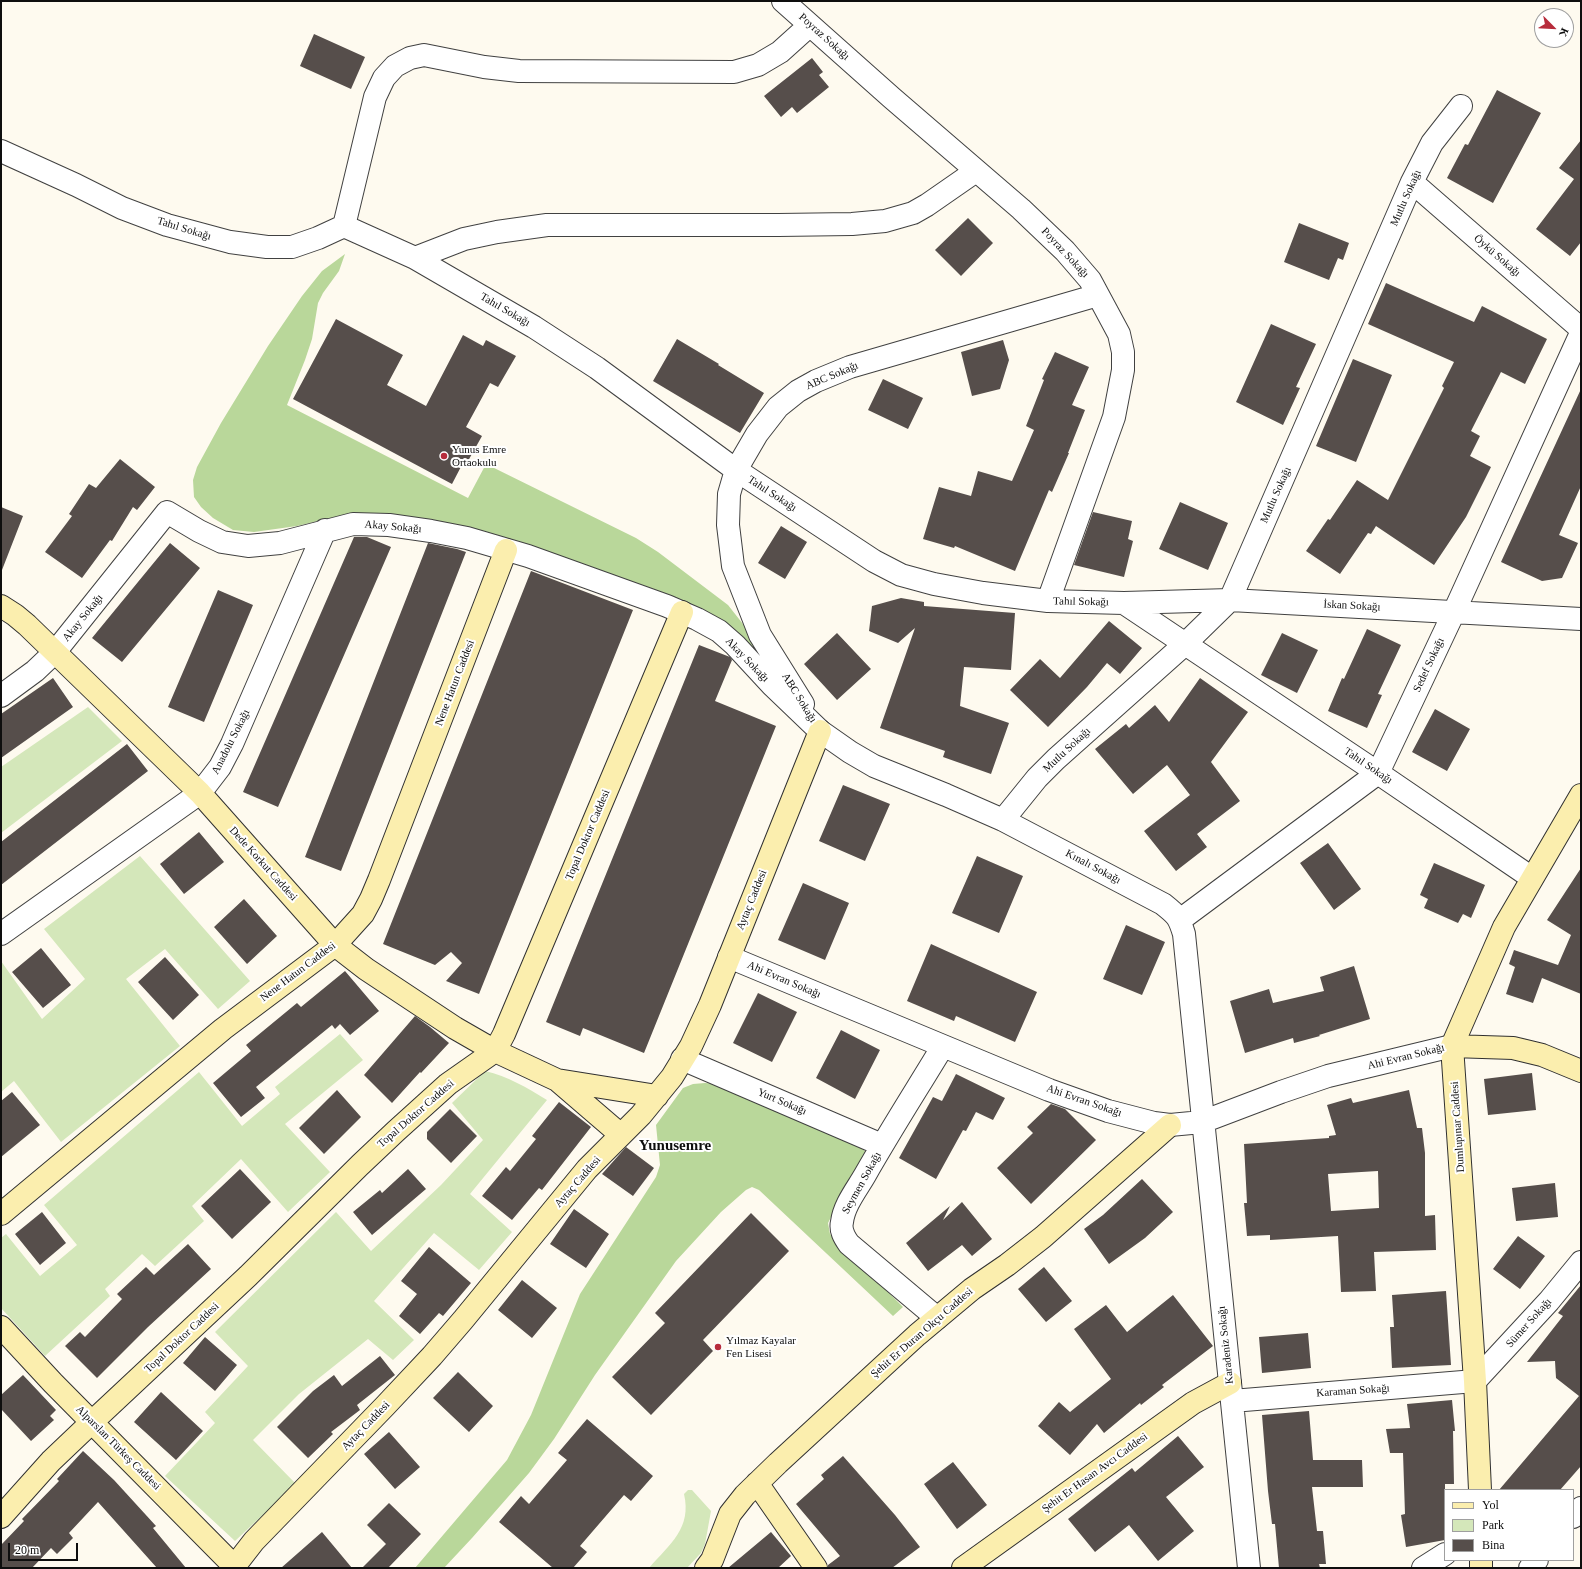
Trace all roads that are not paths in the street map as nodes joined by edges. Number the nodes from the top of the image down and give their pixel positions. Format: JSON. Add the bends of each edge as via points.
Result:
{"nodes":[{"id":1,"x":783,"y":1,"type":"edge"},
{"id":2,"x":810,"y":25,"type":"junction"},
{"id":3,"x":1461,"y":106,"type":"dead end"},
{"id":4,"x":1,"y":151,"type":"edge"},
{"id":5,"x":976,"y":171,"type":"junction"},
{"id":6,"x":1412,"y":182,"type":"junction"},
{"id":7,"x":344,"y":226,"type":"junction"},
{"id":8,"x":415,"y":258,"type":"junction"},
{"id":9,"x":1098,"y":295,"type":"junction"},
{"id":10,"x":1581,"y":329,"type":"edge"},
{"id":11,"x":1581,"y":333,"type":"edge"},
{"id":12,"x":736,"y":470,"type":"junction"},
{"id":13,"x":325,"y":530,"type":"junction"},
{"id":14,"x":506,"y":550,"type":"junction"},
{"id":15,"x":1230,"y":600,"type":"junction"},
{"id":16,"x":1048,"y":601,"type":"junction"},
{"id":17,"x":1124,"y":603,"type":"junction"},
{"id":18,"x":1,"y":606,"type":"edge"},
{"id":19,"x":682,"y":612,"type":"junction"},
{"id":20,"x":1454,"y":612,"type":"junction"},
{"id":21,"x":1581,"y":619,"type":"edge"},
{"id":22,"x":1185,"y":644,"type":"junction"},
{"id":23,"x":55,"y":652,"type":"junction"},
{"id":24,"x":1,"y":696,"type":"edge"},
{"id":25,"x":820,"y":731,"type":"junction"},
{"id":26,"x":1378,"y":773,"type":"junction"},
{"id":27,"x":200,"y":793,"type":"junction"},
{"id":28,"x":1581,"y":795,"type":"edge"},
{"id":29,"x":1003,"y":820,"type":"junction"},
{"id":30,"x":1532,"y":878,"type":"junction"},
{"id":31,"x":1180,"y":920,"type":"junction"},
{"id":32,"x":1,"y":934,"type":"edge"},
{"id":33,"x":336,"y":945,"type":"junction"},
{"id":34,"x":729,"y":957,"type":"junction"},
{"id":35,"x":943,"y":1046,"type":"junction"},
{"id":36,"x":1452,"y":1046,"type":"junction"},
{"id":37,"x":495,"y":1050,"type":"junction"},
{"id":38,"x":682,"y":1059,"type":"junction"},
{"id":39,"x":1581,"y":1071,"type":"edge"},
{"id":40,"x":557,"y":1080,"type":"junction"},
{"id":41,"x":657,"y":1096,"type":"junction"},
{"id":42,"x":1202,"y":1122,"type":"junction"},
{"id":43,"x":1170,"y":1125,"type":"junction"},
{"id":44,"x":621,"y":1135,"type":"junction"},
{"id":45,"x":882,"y":1145,"type":"junction"},
{"id":46,"x":1,"y":1214,"type":"edge"},
{"id":47,"x":1581,"y":1262,"type":"edge"},
{"id":48,"x":937,"y":1318,"type":"junction"},
{"id":49,"x":1,"y":1327,"type":"edge"},
{"id":50,"x":1475,"y":1381,"type":"junction"},
{"id":51,"x":1231,"y":1392,"type":"junction"},
{"id":52,"x":92,"y":1422,"type":"junction"},
{"id":53,"x":757,"y":1483,"type":"junction"},
{"id":54,"x":1480,"y":1489,"type":"edge"},
{"id":55,"x":1581,"y":1508,"type":"edge"},
{"id":56,"x":1574,"y":1516,"type":"edge"},
{"id":57,"x":1,"y":1517,"type":"edge"},
{"id":58,"x":1444,"y":1555,"type":"edge"},
{"id":59,"x":235,"y":1567,"type":"edge"},
{"id":60,"x":706,"y":1568,"type":"edge"},
{"id":61,"x":816,"y":1568,"type":"edge"},
{"id":62,"x":963,"y":1568,"type":"edge"},
{"id":63,"x":1249,"y":1568,"type":"edge"},
{"id":64,"x":1423,"y":1568,"type":"edge"}],
"edges":[{"from":1,"to":2,"type":"street","name":"Poyraz Sokağı"},
{"from":2,"to":5,"type":"street","name":"Poyraz Sokağı"},
{"from":2,"to":7,"type":"street","via":[[780,52],[758,65],[734,72],[520,71],[484,68],[424,55],[410,58],[395,66],[384,78],[375,96]]},
{"from":3,"to":6,"type":"street","name":"Mutlu Sokağı","via":[[1432,143]]},
{"from":4,"to":7,"type":"street","name":"Tahıl Sokağı","via":[[122,208],[167,225],[230,242],[267,247],[292,246]]},
{"from":5,"to":8,"type":"street","via":[[913,213],[885,221],[852,224],[547,225],[464,239]]},
{"from":5,"to":9,"type":"street","name":"Poyraz Sokağı","via":[[1065,251],[1090,280]]},
{"from":6,"to":10,"type":"street","name":"Öykü Sokağı"},
{"from":6,"to":15,"type":"street","name":"Mutlu Sokağı"},
{"from":7,"to":8,"type":"street","name":"Tahıl Sokağı"},
{"from":8,"to":12,"type":"street","name":"Tahıl Sokağı","via":[[534,327],[598,368]]},
{"from":9,"to":12,"type":"street","name":"ABC Sokağı","via":[[850,367],[816,380],[778,407],[757,434]]},
{"from":9,"to":16,"type":"street","name":"Poyraz Sokağı","via":[[1119,334],[1123,370],[1114,417]]},
{"from":11,"to":20,"type":"street","name":"Sedef Sokağı"},
{"from":12,"to":16,"type":"street","name":"Tahıl Sokağı","via":[[874,561],[901,575],[983,593]]},
{"from":12,"to":25,"type":"street","name":"ABC Sokağı","via":[[729,494],[728,525],[733,566],[760,635]]},
{"from":13,"to":14,"type":"street","name":"Akay Sokağı","via":[[352,524],[389,526],[467,538]]},
{"from":13,"to":23,"type":"street","name":"Akay Sokağı","via":[[280,543],[248,546],[222,542],[167,512]]},
{"from":13,"to":27,"type":"street","name":"Anadolu Sokağı","via":[[232,744],[220,767]]},
{"from":14,"to":19,"type":"street","name":"Akay Sokağı"},
{"from":14,"to":33,"type":"street","name":"Nene Hatun Caddesi","via":[[372,899]]},
{"from":15,"to":17,"type":"street","name":"İskan Sokağı"},
{"from":15,"to":20,"type":"street","name":"İskan Sokağı"},
{"from":15,"to":22,"type":"street","name":"Mutlu Sokağı"},
{"from":16,"to":17,"type":"street","name":"Tahıl Sokağı"},
{"from":17,"to":22,"type":"street","name":"Tahıl Sokağı"},
{"from":18,"to":23,"type":"street","name":"Dede Korkut Caddesi","via":[[27,625]]},
{"from":19,"to":25,"type":"street","name":"Akay Sokağı","via":[[719,631]]},
{"from":19,"to":37,"type":"street","name":"Topal Doktor Caddesi"},
{"from":20,"to":21,"type":"street","name":"İskan Sokağı"},
{"from":20,"to":26,"type":"street","name":"Sedef Sokağı"},
{"from":22,"to":26,"type":"street","name":"Tahıl Sokağı"},
{"from":22,"to":29,"type":"street","name":"Mutlu Sokağı","via":[[1056,759]]},
{"from":23,"to":24,"type":"street","name":"Akay Sokağı","via":[[34,672]]},
{"from":23,"to":27,"type":"street","name":"Dede Korkut Caddesi"},
{"from":25,"to":29,"type":"street","name":"Kınalı Sokağı","via":[[874,766]]},
{"from":25,"to":34,"type":"street","name":"Aytaç Caddesi"},
{"from":26,"to":30,"type":"street","name":"Tahıl Sokağı"},
{"from":26,"to":31,"type":"street","name":"Sedef Sokağı"},
{"from":27,"to":32,"type":"street","name":"Anadolu Sokağı"},
{"from":27,"to":33,"type":"street","name":"Dede Korkut Caddesi"},
{"from":28,"to":30,"type":"street","name":"Dumlupınar Caddesi"},
{"from":29,"to":31,"type":"street","name":"Kınalı Sokağı","via":[[1163,904]]},
{"from":30,"to":36,"type":"street","name":"Dumlupınar Caddesi","via":[[1504,927]]},
{"from":31,"to":42,"type":"street","via":[[1184,934]]},
{"from":33,"to":37,"type":"street","name":"Dede Korkut Caddesi","via":[[394,989]]},
{"from":33,"to":46,"type":"street","name":"Nene Hatun Caddesi","via":[[223,1029]]},
{"from":34,"to":35,"type":"street","name":"Ahi Evran Sokağı"},
{"from":34,"to":38,"type":"street","name":"Aytaç Caddesi","via":[[691,1046]]},
{"from":35,"to":43,"type":"street","name":"Ahi Evran Sokağı","via":[[1078,1101],[1154,1123]]},
{"from":35,"to":45,"type":"street","name":"Seymen Sokağı"},
{"from":36,"to":39,"type":"street","via":[[1513,1048],[1542,1055]]},
{"from":36,"to":42,"type":"street","name":"Ahi Evran Sokağı","via":[[1328,1076]]},
{"from":36,"to":50,"type":"street","name":"Dumlupınar Caddesi"},
{"from":37,"to":40,"type":"street","name":"Dede Korkut Caddesi"},
{"from":37,"to":52,"type":"street","name":"Topal Doktor Caddesi","via":[[448,1084],[396,1130],[248,1276]]},
{"from":38,"to":41,"type":"street","name":"Aytaç Caddesi"},
{"from":38,"to":45,"type":"street","name":"Yurt Sokağı"},
{"from":40,"to":41,"type":"street","name":"Dede Korkut Caddesi"},
{"from":40,"to":44,"type":"street","name":"Dede Korkut Caddesi"},
{"from":41,"to":44,"type":"street","name":"Aytaç Caddesi"},
{"from":42,"to":43,"type":"street","name":"Ahi Evran Sokağı"},
{"from":42,"to":51,"type":"street","name":"Karadeniz Sokağı"},
{"from":43,"to":48,"type":"street","name":"Şehit Er Duran Okçu Caddesi","via":[[1043,1237]]},
{"from":44,"to":59,"type":"street","name":"Aytaç Caddesi","via":[[587,1168],[432,1356],[254,1541]]},
{"from":45,"to":48,"type":"street","name":"Seymen Sokağı","via":[[848,1205],[841,1229],[849,1244]]},
{"from":47,"to":50,"type":"street","name":"Sümer Sokağı","via":[[1549,1301]]},
{"from":48,"to":53,"type":"street","name":"Şehit Er Duran Okçu Caddesi"},
{"from":49,"to":52,"type":"street","name":"Alparslan Türkeş Caddesi"},
{"from":50,"to":51,"type":"street","name":"Karaman Sokağı"},
{"from":50,"to":54,"type":"street","name":"Dumlupınar Caddesi"},
{"from":51,"to":62,"type":"street","name":"Şehit Er Hasan Avcı Caddesi","via":[[1193,1404]]},
{"from":51,"to":63,"type":"street","name":"Karadeniz Sokağı"},
{"from":52,"to":57,"type":"street","name":"Topal Doktor Caddesi","via":[[51,1461]]},
{"from":52,"to":59,"type":"street","name":"Alparslan Türkeş Caddesi"},
{"from":53,"to":60,"type":"street","name":"Şehit Er Duran Okçu Caddesi","via":[[730,1514],[712,1560]]},
{"from":53,"to":61,"type":"street"},
{"from":55,"to":56,"type":"street"},
{"from":58,"to":64,"type":"street"}]}
